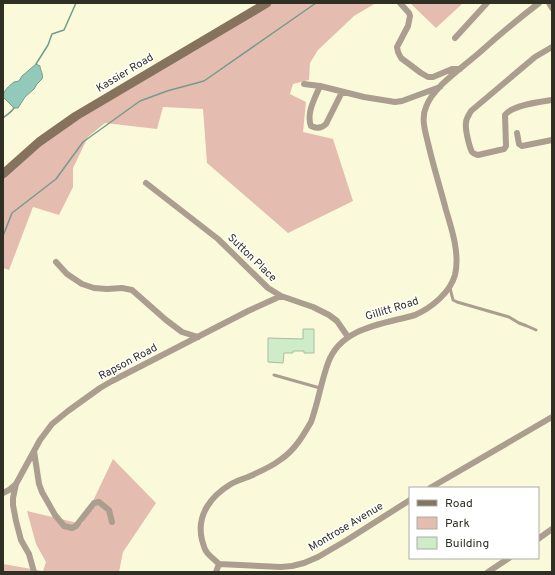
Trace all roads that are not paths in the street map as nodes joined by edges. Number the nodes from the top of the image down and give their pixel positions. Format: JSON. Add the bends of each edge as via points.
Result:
{"nodes":[{"id":1,"x":266,"y":3,"type":"edge"},
{"id":2,"x":400,"y":3,"type":"edge"},
{"id":3,"x":488,"y":3,"type":"edge"},
{"id":4,"x":539,"y":3,"type":"edge"},
{"id":5,"x":550,"y":3,"type":"edge"},
{"id":6,"x":552,"y":8,"type":"edge"},
{"id":7,"x":455,"y":38,"type":"dead end"},
{"id":8,"x":552,"y":48,"type":"edge"},
{"id":9,"x":460,"y":69,"type":"junction"},
{"id":10,"x":304,"y":84,"type":"dead end"},
{"id":11,"x":320,"y":86,"type":"junction"},
{"id":12,"x":440,"y":87,"type":"junction"},
{"id":13,"x":342,"y":92,"type":"junction"},
{"id":14,"x":552,"y":100,"type":"edge"},
{"id":15,"x":517,"y":133,"type":"dead end"},
{"id":16,"x":552,"y":140,"type":"edge"},
{"id":17,"x":3,"y":174,"type":"edge"},
{"id":18,"x":146,"y":183,"type":"dead end"},
{"id":19,"x":56,"y":262,"type":"dead end"},
{"id":20,"x":449,"y":286,"type":"junction"},
{"id":21,"x":281,"y":296,"type":"junction"},
{"id":22,"x":536,"y":330,"type":"dead end"},
{"id":23,"x":348,"y":337,"type":"junction"},
{"id":24,"x":198,"y":338,"type":"junction"},
{"id":25,"x":274,"y":375,"type":"dead end"},
{"id":26,"x":321,"y":388,"type":"junction"},
{"id":27,"x":552,"y":417,"type":"edge"},
{"id":28,"x":34,"y":451,"type":"junction"},
{"id":29,"x":16,"y":484,"type":"junction"},
{"id":30,"x":432,"y":487,"type":"edge"},
{"id":31,"x":3,"y":493,"type":"edge"},
{"id":32,"x":409,"y":501,"type":"edge"},
{"id":33,"x":112,"y":522,"type":"dead end"},
{"id":34,"x":552,"y":529,"type":"edge"},
{"id":35,"x":539,"y":538,"type":"edge"},
{"id":36,"x":508,"y":559,"type":"edge"},
{"id":37,"x":219,"y":564,"type":"junction"},
{"id":38,"x":491,"y":571,"type":"edge"},
{"id":39,"x":34,"y":572,"type":"edge"},
{"id":40,"x":216,"y":572,"type":"edge"}],
"edges":[{"from":1,"to":17,"type":"main road","name":"Kassier Road","via":[[76,116],[39,142]]},
{"from":2,"to":9,"type":"street","via":[[410,16],[408,26],[397,47],[402,58],[428,77]]},
{"from":3,"to":7,"type":"street"},
{"from":4,"to":9,"type":"street","name":"Gillitt Road"},
{"from":5,"to":6,"type":"street"},
{"from":8,"to":14,"type":"street","via":[[535,57],[469,114],[466,124],[472,152],[478,155],[504,149],[507,144],[507,112]]},
{"from":9,"to":12,"type":"street","name":"Gillitt Road"},
{"from":10,"to":11,"type":"street"},
{"from":11,"to":13,"type":"street"},
{"from":11,"to":13,"type":"street","via":[[310,117],[311,126],[315,128],[321,128],[326,124]]},
{"from":12,"to":13,"type":"street","via":[[395,102]]},
{"from":12,"to":20,"type":"street","name":"Gillitt Road","via":[[426,107],[424,124],[456,250],[457,263]]},
{"from":15,"to":16,"type":"street","via":[[519,144],[522,146]]},
{"from":18,"to":21,"type":"street","name":"Sutton Place","via":[[218,238],[268,288]]},
{"from":19,"to":24,"type":"street","via":[[67,274],[82,284],[94,288],[132,290],[182,332]]},
{"from":20,"to":22,"type":"lane","via":[[453,300],[509,317]]},
{"from":20,"to":23,"type":"street","name":"Gillitt Road","via":[[436,303],[422,312],[366,328]]},
{"from":21,"to":23,"type":"street","name":"Sutton Place","via":[[329,315]]},
{"from":21,"to":24,"type":"street","name":"Rapson Road"},
{"from":23,"to":26,"type":"street","name":"Gillitt Road","via":[[337,347],[328,362]]},
{"from":24,"to":28,"type":"street","name":"Rapson Road","via":[[100,388],[52,424]]},
{"from":25,"to":26,"type":"lane"},
{"from":26,"to":37,"type":"street","name":"Gillitt Road","via":[[311,422],[292,450],[269,467],[232,483],[205,508],[200,530],[203,544],[206,551]]},
{"from":27,"to":30,"type":"street"},
{"from":28,"to":29,"type":"street","name":"Rapson Road"},
{"from":28,"to":33,"type":"street","via":[[42,492],[64,526],[76,526],[94,503],[99,502],[109,510]]},
{"from":29,"to":31,"type":"street","name":"Rapson Road"},
{"from":29,"to":39,"type":"street","name":"Rapson Road","via":[[13,498],[16,521]]},
{"from":32,"to":37,"type":"street","name":"Montrose Avenue","via":[[347,540],[304,563],[281,567]]},
{"from":34,"to":35,"type":"street"},
{"from":36,"to":38,"type":"street"},
{"from":37,"to":40,"type":"street"}]}
